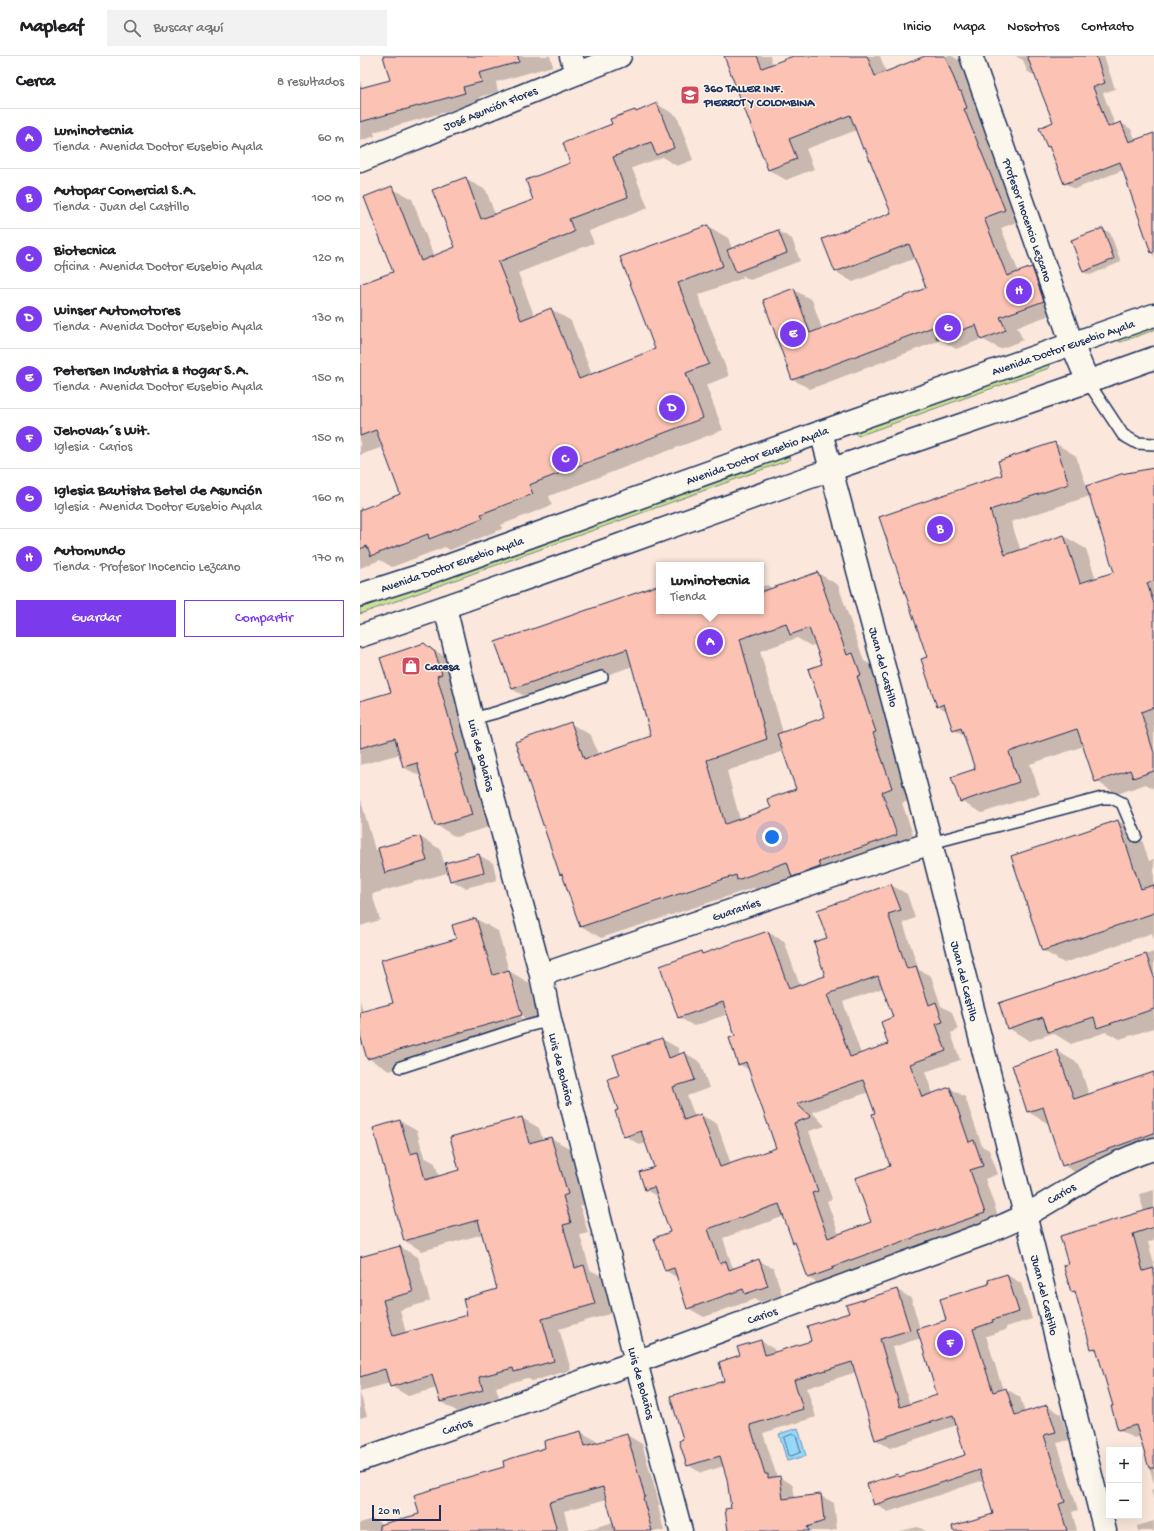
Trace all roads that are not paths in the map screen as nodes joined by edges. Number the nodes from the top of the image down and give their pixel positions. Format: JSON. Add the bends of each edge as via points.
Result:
{"nodes":[{"id":1,"x":620,"y":56,"type":"edge"},
{"id":2,"x":971,"y":56,"type":"edge"},
{"id":3,"x":574,"y":65,"type":"edge"},
{"id":4,"x":360,"y":161,"type":"edge"},
{"id":5,"x":1154,"y":315,"type":"edge"},
{"id":6,"x":1072,"y":344,"type":"junction"},
{"id":7,"x":1154,"y":358,"type":"edge"},
{"id":8,"x":1088,"y":382,"type":"junction"},
{"id":9,"x":820,"y":432,"type":"junction"},
{"id":10,"x":1154,"y":444,"type":"edge"},
{"id":11,"x":831,"y":470,"type":"junction"},
{"id":12,"x":360,"y":595,"type":"edge"},
{"id":13,"x":445,"y":607,"type":"junction"},
{"id":14,"x":360,"y":636,"type":"edge"},
{"id":15,"x":602,"y":677,"type":"dead end"},
{"id":16,"x":472,"y":719,"type":"junction"},
{"id":17,"x":1136,"y":836,"type":"dead end"},
{"id":18,"x":930,"y":843,"type":"junction"},
{"id":19,"x":541,"y":975,"type":"junction"},
{"id":20,"x":550,"y":1020,"type":"junction"},
{"id":21,"x":400,"y":1067,"type":"dead end"},
{"id":22,"x":1154,"y":1149,"type":"edge"},
{"id":23,"x":1025,"y":1215,"type":"junction"},
{"id":24,"x":636,"y":1362,"type":"junction"},
{"id":25,"x":360,"y":1460,"type":"edge"},
{"id":26,"x":681,"y":1531,"type":"edge"},
{"id":27,"x":1105,"y":1531,"type":"edge"}],
"edges":[{"from":1,"to":3,"type":"main road","name":"José Asunción Flores"},
{"from":2,"to":6,"type":"main road","name":"Profesor Inocencio Lezcano"},
{"from":3,"to":4,"type":"main road","name":"José Asunción Flores"},
{"from":5,"to":6,"type":"main road","name":"Avenida Doctor Eusebio Ayala"},
{"from":6,"to":8,"type":"main road","name":"Profesor Inocencio Lezcano"},
{"from":6,"to":9,"type":"main road","name":"Avenida Doctor Eusebio Ayala"},
{"from":7,"to":8,"type":"main road"},
{"from":8,"to":10,"type":"lane","via":[[1123,435],[1137,443]]},
{"from":8,"to":11,"type":"main road"},
{"from":9,"to":11,"type":"main road","name":"Juan del Castillo"},
{"from":9,"to":12,"type":"main road","name":"Avenida Doctor Eusebio Ayala"},
{"from":11,"to":13,"type":"main road"},
{"from":11,"to":18,"type":"main road","name":"Juan del Castillo"},
{"from":13,"to":14,"type":"main road"},
{"from":13,"to":16,"type":"main road","name":"Luis de Bolaños"},
{"from":15,"to":16,"type":"lane"},
{"from":16,"to":19,"type":"main road","name":"Luis de Bolaños"},
{"from":17,"to":18,"type":"lane","via":[[1122,803],[1112,798],[1102,798]]},
{"from":18,"to":19,"type":"main road","name":"Guaraníes"},
{"from":18,"to":23,"type":"main road","name":"Juan del Castillo"},
{"from":19,"to":20,"type":"main road","name":"Luis de Bolaños"},
{"from":20,"to":21,"type":"lane"},
{"from":20,"to":24,"type":"main road","name":"Luis de Bolaños"},
{"from":22,"to":23,"type":"main road","name":"Carios","via":[[1085,1179]]},
{"from":23,"to":24,"type":"main road","name":"Carios","via":[[984,1234]]},
{"from":23,"to":27,"type":"main road","name":"Juan del Castillo"},
{"from":24,"to":25,"type":"main road","name":"Carios"},
{"from":24,"to":26,"type":"main road","name":"Luis de Bolaños"}]}
